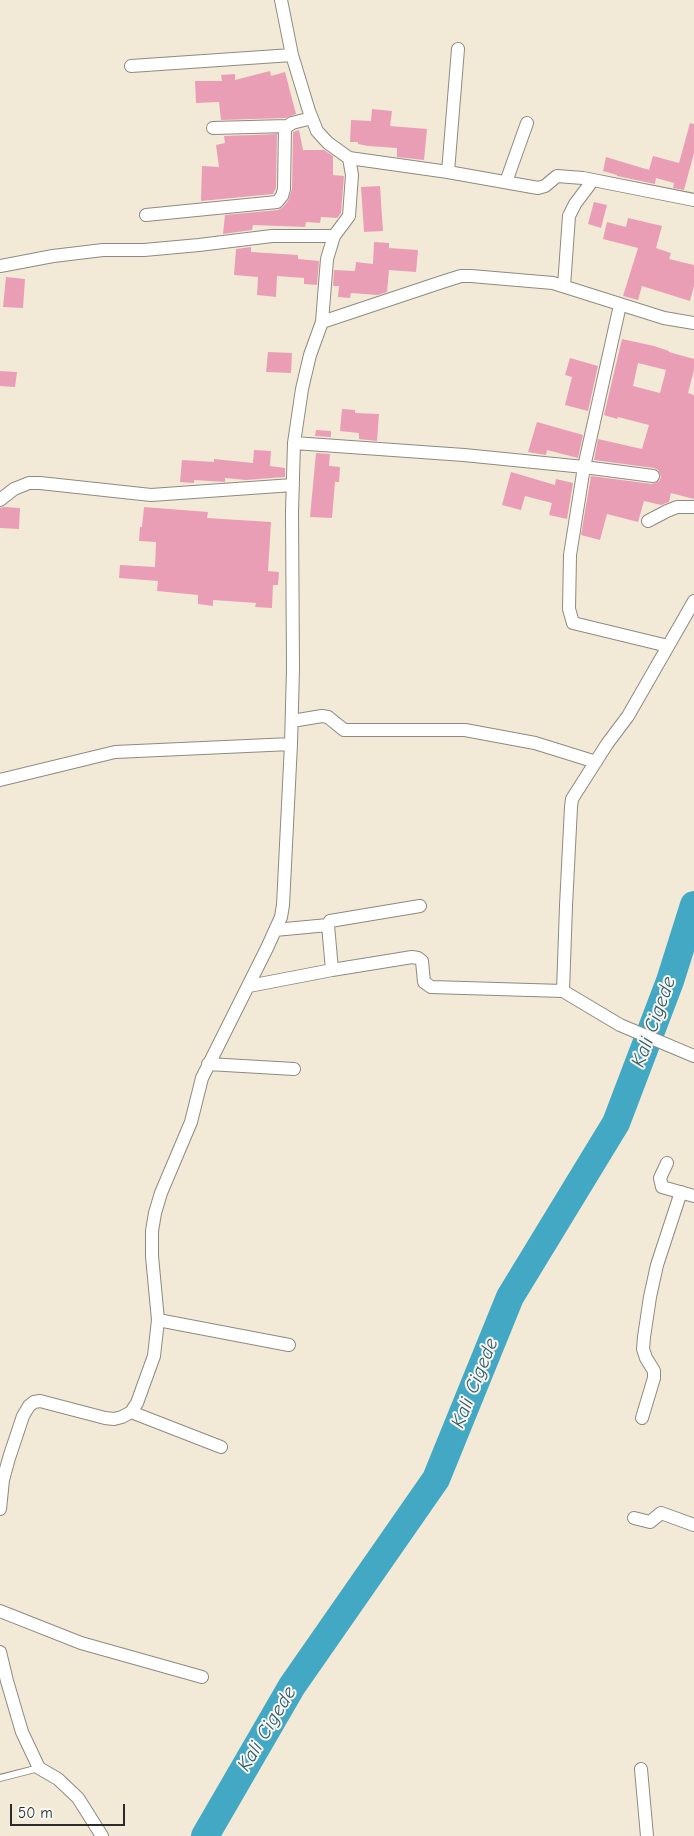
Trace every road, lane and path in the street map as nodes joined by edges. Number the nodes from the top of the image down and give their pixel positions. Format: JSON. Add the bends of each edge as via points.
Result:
{"nodes":[{"id":1,"x":281,"y":0,"type":"edge"},
{"id":2,"x":458,"y":49,"type":"dead end"},
{"id":3,"x":292,"y":55,"type":"junction"},
{"id":4,"x":130,"y":66,"type":"dead end"},
{"id":5,"x":312,"y":118,"type":"junction"},
{"id":6,"x":526,"y":123,"type":"dead end"},
{"id":7,"x":287,"y":126,"type":"junction"},
{"id":8,"x":213,"y":128,"type":"dead end"},
{"id":9,"x":349,"y":158,"type":"junction"},
{"id":10,"x":448,"y":172,"type":"junction"},
{"id":11,"x":593,"y":180,"type":"junction"},
{"id":12,"x":506,"y":182,"type":"junction"},
{"id":13,"x":694,"y":200,"type":"edge"},
{"id":14,"x":146,"y":215,"type":"dead end"},
{"id":15,"x":334,"y":236,"type":"junction"},
{"id":16,"x":0,"y":266,"type":"edge"},
{"id":17,"x":564,"y":286,"type":"junction"},
{"id":18,"x":620,"y":305,"type":"junction"},
{"id":19,"x":322,"y":322,"type":"junction"},
{"id":20,"x":694,"y":323,"type":"edge"},
{"id":21,"x":294,"y":443,"type":"junction"},
{"id":22,"x":584,"y":467,"type":"junction"},
{"id":23,"x":653,"y":476,"type":"dead end"},
{"id":24,"x":293,"y":485,"type":"junction"},
{"id":25,"x":0,"y":500,"type":"edge"},
{"id":26,"x":694,"y":507,"type":"edge"},
{"id":27,"x":648,"y":521,"type":"dead end"},
{"id":28,"x":694,"y":601,"type":"edge"},
{"id":29,"x":668,"y":646,"type":"junction"},
{"id":30,"x":292,"y":721,"type":"junction"},
{"id":31,"x":291,"y":744,"type":"junction"},
{"id":32,"x":596,"y":762,"type":"junction"},
{"id":33,"x":0,"y":780,"type":"edge"},
{"id":34,"x":420,"y":906,"type":"dead end"},
{"id":35,"x":328,"y":924,"type":"junction"},
{"id":36,"x":274,"y":930,"type":"junction"},
{"id":37,"x":332,"y":970,"type":"junction"},
{"id":38,"x":249,"y":986,"type":"junction"},
{"id":39,"x":563,"y":991,"type":"junction"},
{"id":40,"x":694,"y":1056,"type":"edge"},
{"id":41,"x":208,"y":1064,"type":"junction"},
{"id":42,"x":294,"y":1069,"type":"dead end"},
{"id":43,"x":667,"y":1163,"type":"dead end"},
{"id":44,"x":681,"y":1192,"type":"junction"},
{"id":45,"x":694,"y":1196,"type":"edge"},
{"id":46,"x":158,"y":1320,"type":"junction"},
{"id":47,"x":289,"y":1345,"type":"dead end"},
{"id":48,"x":131,"y":1412,"type":"junction"},
{"id":49,"x":642,"y":1418,"type":"dead end"},
{"id":50,"x":221,"y":1447,"type":"dead end"},
{"id":51,"x":1,"y":1481,"type":"edge"},
{"id":52,"x":0,"y":1509,"type":"edge"},
{"id":53,"x":634,"y":1518,"type":"dead end"},
{"id":54,"x":694,"y":1525,"type":"edge"},
{"id":55,"x":0,"y":1610,"type":"edge"},
{"id":56,"x":0,"y":1652,"type":"edge"},
{"id":57,"x":202,"y":1678,"type":"dead end"},
{"id":58,"x":39,"y":1768,"type":"junction"},
{"id":59,"x":641,"y":1770,"type":"dead end"},
{"id":60,"x":0,"y":1778,"type":"edge"},
{"id":61,"x":102,"y":1836,"type":"edge"},
{"id":62,"x":647,"y":1836,"type":"edge"}],
"edges":[{"from":1,"to":3,"type":"street"},
{"from":2,"to":10,"type":"street"},
{"from":3,"to":4,"type":"street"},
{"from":3,"to":5,"type":"street"},
{"from":5,"to":7,"type":"street"},
{"from":5,"to":9,"type":"street","via":[[317,131],[328,143]]},
{"from":6,"to":12,"type":"street"},
{"from":7,"to":8,"type":"street"},
{"from":7,"to":14,"type":"street","via":[[284,133],[284,189],[277,202]]},
{"from":9,"to":10,"type":"street"},
{"from":9,"to":15,"type":"street","via":[[352,174],[349,216]]},
{"from":10,"to":12,"type":"street"},
{"from":11,"to":12,"type":"street","via":[[557,176],[541,188]]},
{"from":11,"to":13,"type":"street"},
{"from":11,"to":17,"type":"street","via":[[569,216]]},
{"from":15,"to":16,"type":"street","via":[[272,236],[144,250],[104,250]]},
{"from":15,"to":19,"type":"street","via":[[327,259]]},
{"from":17,"to":18,"type":"street"},
{"from":17,"to":19,"type":"street","via":[[542,281],[461,276]]},
{"from":18,"to":20,"type":"street"},
{"from":18,"to":22,"type":"street"},
{"from":19,"to":21,"type":"street","via":[[310,355]]},
{"from":21,"to":22,"type":"street"},
{"from":21,"to":24,"type":"street"},
{"from":22,"to":23,"type":"street"},
{"from":22,"to":29,"type":"street","via":[[570,555],[571,620]]},
{"from":24,"to":25,"type":"street","via":[[151,495],[40,482],[14,489]]},
{"from":24,"to":30,"type":"street"},
{"from":26,"to":27,"type":"street","via":[[677,507]]},
{"from":28,"to":29,"type":"street"},
{"from":29,"to":32,"type":"street","via":[[628,716]]},
{"from":30,"to":31,"type":"street"},
{"from":30,"to":32,"type":"street","via":[[322,716],[344,730],[466,730],[535,743]]},
{"from":31,"to":33,"type":"street","via":[[114,752]]},
{"from":31,"to":36,"type":"street","via":[[283,905]]},
{"from":32,"to":39,"type":"street","via":[[575,793],[571,807]]},
{"from":34,"to":35,"type":"street","via":[[334,920]]},
{"from":35,"to":36,"type":"street"},
{"from":35,"to":37,"type":"street"},
{"from":36,"to":38,"type":"street"},
{"from":37,"to":38,"type":"street"},
{"from":37,"to":39,"type":"street","via":[[412,957],[422,961],[424,982],[431,986]]},
{"from":38,"to":41,"type":"street"},
{"from":39,"to":40,"type":"street","via":[[620,1025]]},
{"from":41,"to":42,"type":"street"},
{"from":41,"to":46,"type":"street","via":[[191,1122],[170,1167],[155,1213],[152,1256]]},
{"from":43,"to":44,"type":"street","via":[[660,1184]]},
{"from":44,"to":45,"type":"street"},
{"from":44,"to":49,"type":"street","via":[[650,1297],[643,1349],[654,1378]]},
{"from":46,"to":47,"type":"street"},
{"from":46,"to":48,"type":"street","via":[[154,1356]]},
{"from":48,"to":50,"type":"street"},
{"from":48,"to":51,"type":"street","via":[[122,1417],[105,1418],[34,1402],[22,1416]]},
{"from":51,"to":52,"type":"street"},
{"from":53,"to":54,"type":"street","via":[[650,1522],[661,1513]]},
{"from":55,"to":57,"type":"street","via":[[81,1643]]},
{"from":56,"to":58,"type":"street","via":[[22,1732]]},
{"from":58,"to":60,"type":"lane"},
{"from":58,"to":61,"type":"street","via":[[58,1779],[78,1798]]},
{"from":59,"to":62,"type":"street"}]}
